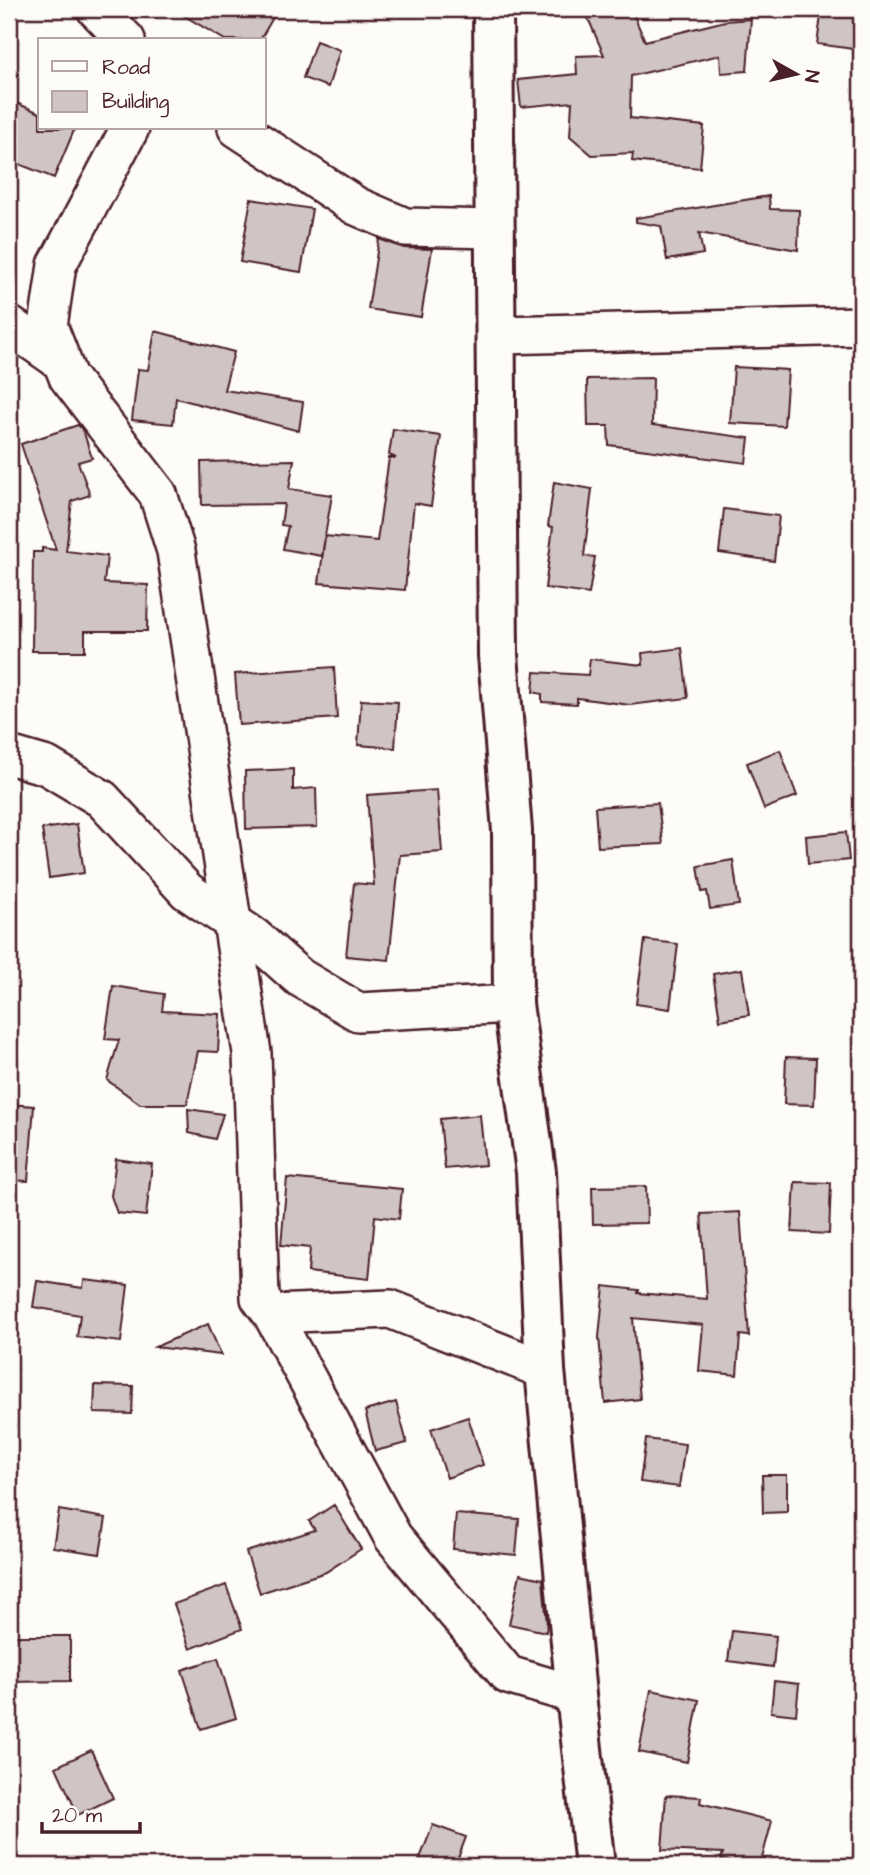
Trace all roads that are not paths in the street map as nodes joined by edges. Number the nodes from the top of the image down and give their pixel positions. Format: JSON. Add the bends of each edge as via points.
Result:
{"nodes":[{"id":1,"x":96,"y":9,"type":"edge"},
{"id":2,"x":493,"y":9,"type":"edge"},
{"id":3,"x":124,"y":38,"type":"edge"},
{"id":4,"x":129,"y":130,"type":"edge"},
{"id":5,"x":240,"y":130,"type":"edge"},
{"id":6,"x":495,"y":229,"type":"junction"},
{"id":7,"x":9,"y":325,"type":"edge"},
{"id":8,"x":861,"y":326,"type":"edge"},
{"id":9,"x":496,"y":335,"type":"junction"},
{"id":10,"x":62,"y":362,"type":"junction"},
{"id":11,"x":9,"y":755,"type":"edge"},
{"id":12,"x":233,"y":922,"type":"junction"},
{"id":13,"x":513,"y":1003,"type":"junction"},
{"id":14,"x":272,"y":1314,"type":"junction"},
{"id":15,"x":545,"y":1370,"type":"junction"},
{"id":16,"x":576,"y":1695,"type":"junction"},
{"id":17,"x":595,"y":1866,"type":"edge"}],
"edges":[{"from":1,"to":3,"type":"street"},
{"from":2,"to":6,"type":"street"},
{"from":4,"to":10,"type":"street","via":[[57,265],[48,326]]},
{"from":5,"to":6,"type":"street","via":[[356,206],[405,227]]},
{"from":6,"to":9,"type":"street"},
{"from":7,"to":10,"type":"street"},
{"from":8,"to":9,"type":"street"},
{"from":9,"to":13,"type":"street","via":[[498,655],[513,831]]},
{"from":10,"to":12,"type":"street","via":[[68,377],[158,494],[172,539]]},
{"from":11,"to":12,"type":"street","via":[[47,766],[102,799],[187,891]]},
{"from":12,"to":13,"type":"street","via":[[299,977],[358,1012]]},
{"from":12,"to":14,"type":"street","via":[[252,1053],[260,1298]]},
{"from":13,"to":15,"type":"street","via":[[536,1172]]},
{"from":14,"to":15,"type":"street","via":[[390,1310]]},
{"from":14,"to":16,"type":"street","via":[[393,1537],[508,1675]]},
{"from":15,"to":16,"type":"street"},
{"from":16,"to":17,"type":"street"}]}
